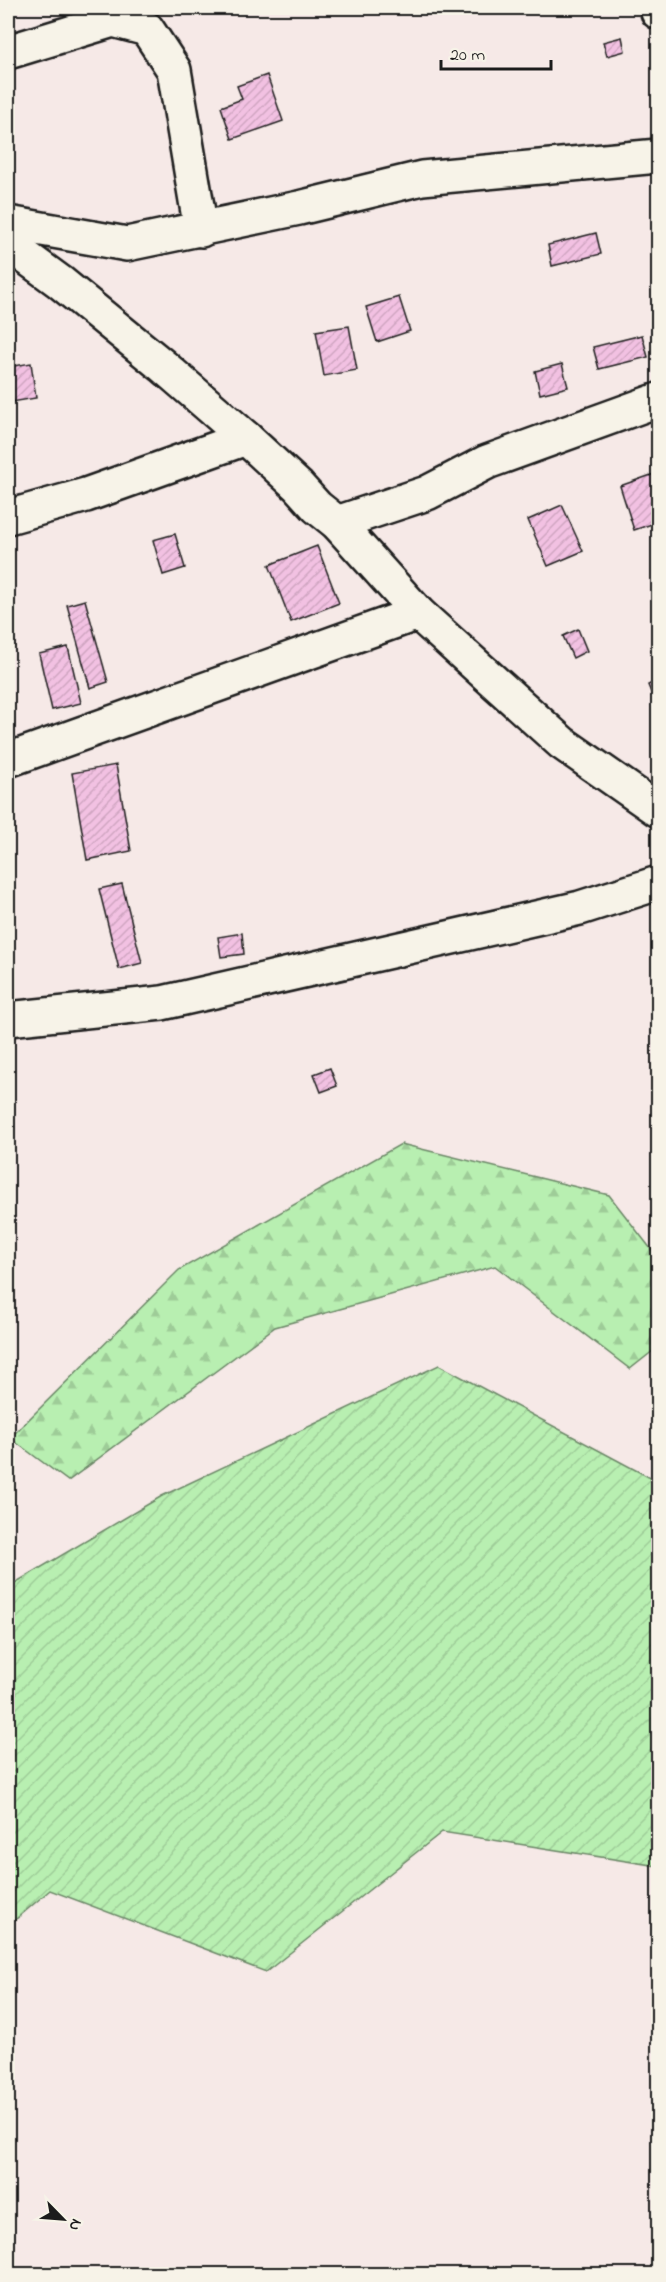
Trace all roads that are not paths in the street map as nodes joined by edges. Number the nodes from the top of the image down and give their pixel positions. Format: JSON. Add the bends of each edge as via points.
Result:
{"nodes":[{"id":1,"x":8,"y":52,"type":"edge"},
{"id":2,"x":658,"y":156,"type":"edge"},
{"id":3,"x":8,"y":223,"type":"edge"},
{"id":4,"x":201,"y":230,"type":"junction"},
{"id":5,"x":8,"y":244,"type":"edge"},
{"id":6,"x":658,"y":400,"type":"edge"},
{"id":7,"x":246,"y":438,"type":"junction"},
{"id":8,"x":8,"y":517,"type":"edge"},
{"id":9,"x":338,"y":523,"type":"junction"},
{"id":10,"x":418,"y":613,"type":"junction"},
{"id":11,"x":8,"y":760,"type":"edge"},
{"id":12,"x":658,"y":810,"type":"edge"},
{"id":13,"x":658,"y":883,"type":"edge"},
{"id":14,"x":8,"y":1019,"type":"edge"}],
"edges":[{"from":1,"to":4,"type":"street","via":[[113,20],[147,29],[174,70]]},
{"from":2,"to":4,"type":"street","via":[[422,178]]},
{"from":3,"to":4,"type":"street","via":[[127,244]]},
{"from":5,"to":7,"type":"street","via":[[69,289]]},
{"from":6,"to":9,"type":"street","via":[[487,462],[427,493]]},
{"from":7,"to":8,"type":"street","via":[[86,495]]},
{"from":7,"to":9,"type":"street","via":[[316,507]]},
{"from":9,"to":10,"type":"street"},
{"from":10,"to":11,"type":"street"},
{"from":10,"to":12,"type":"street","via":[[562,743]]},
{"from":13,"to":14,"type":"street","via":[[580,908],[162,1003]]}]}
